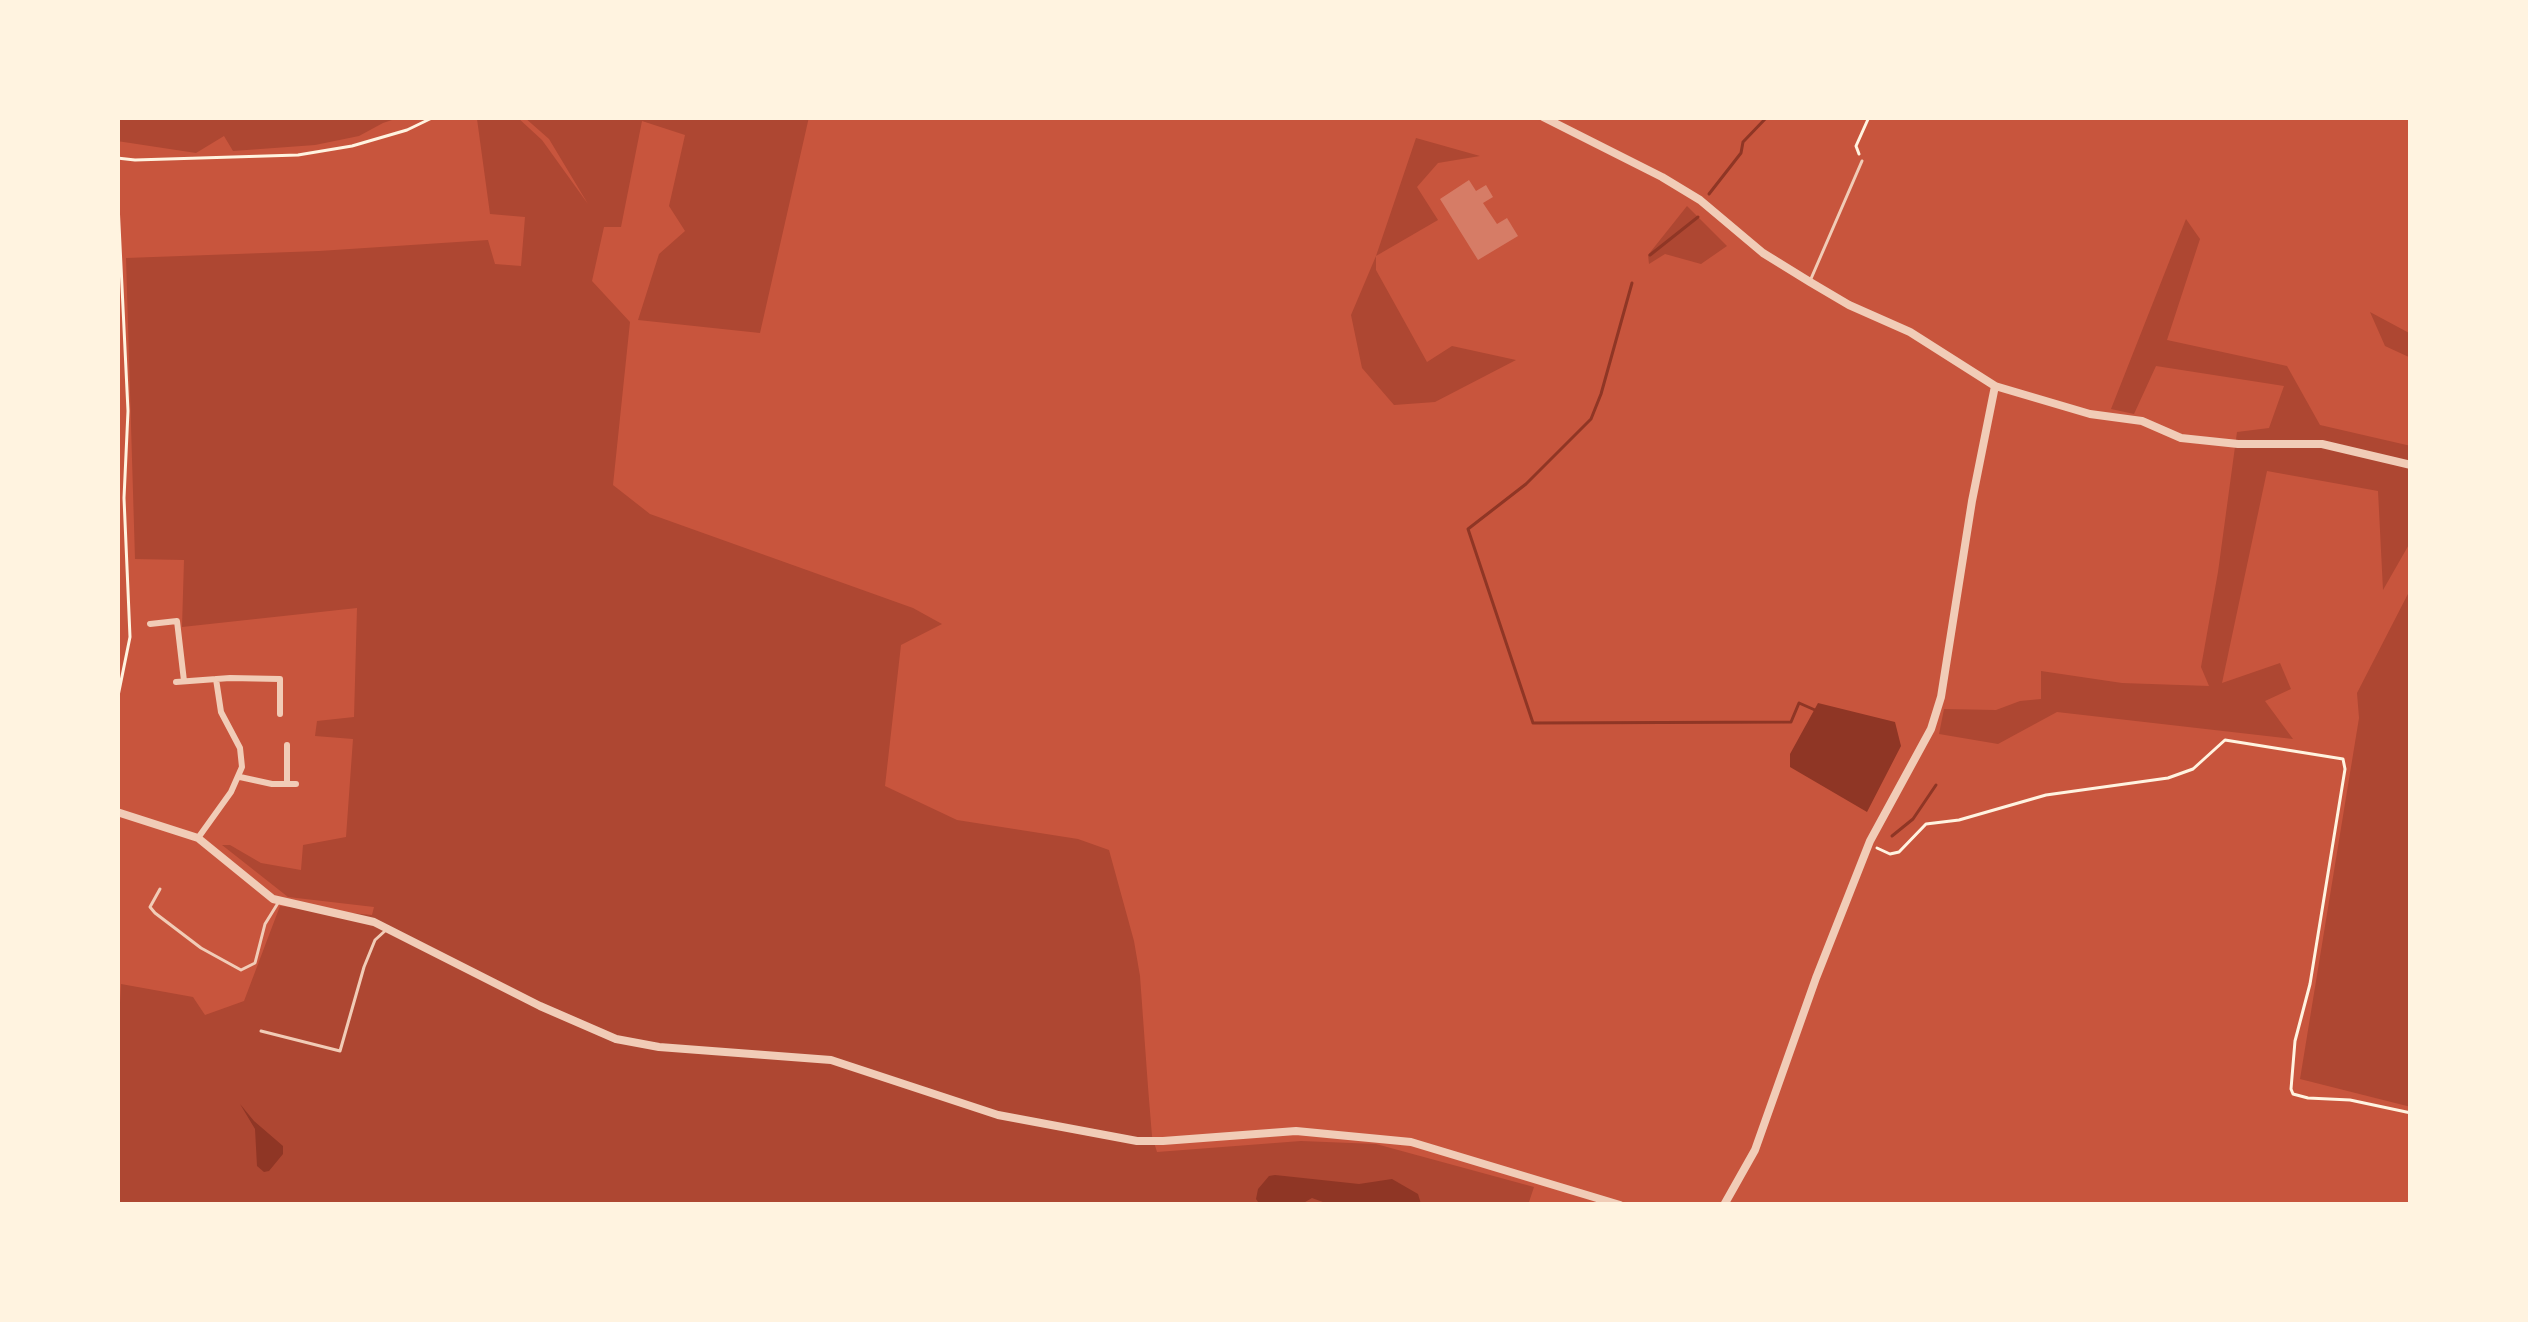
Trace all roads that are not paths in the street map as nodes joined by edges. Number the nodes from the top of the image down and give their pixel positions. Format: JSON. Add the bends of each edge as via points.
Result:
{"nodes":[{"id":1,"x":1544,"y":117,"type":"edge"},
{"id":2,"x":1862,"y":161,"type":"road end"},
{"id":3,"x":1810,"y":282,"type":"junction"},
{"id":4,"x":1995,"y":386,"type":"junction"},
{"id":5,"x":2411,"y":465,"type":"edge"},
{"id":6,"x":151,"y":625,"type":"dead end"},
{"id":7,"x":280,"y":663,"type":"dead end"},
{"id":8,"x":216,"y":679,"type":"junction"},
{"id":9,"x":280,"y":679,"type":"junction"},
{"id":10,"x":280,"y":713,"type":"dead end"},
{"id":11,"x":287,"y":745,"type":"dead end"},
{"id":12,"x":239,"y":777,"type":"junction"},
{"id":13,"x":117,"y":812,"type":"edge"},
{"id":14,"x":198,"y":838,"type":"junction"},
{"id":15,"x":160,"y":889,"type":"dead end"},
{"id":16,"x":279,"y":901,"type":"junction"},
{"id":17,"x":387,"y":929,"type":"junction"},
{"id":18,"x":261,"y":1031,"type":"dead end"},
{"id":19,"x":1620,"y":1205,"type":"edge"},
{"id":20,"x":1724,"y":1205,"type":"edge"}],
"edges":[{"from":1,"to":3,"type":"street","via":[[1700,200]]},
{"from":2,"to":3,"type":"lane"},
{"from":3,"to":4,"type":"street"},
{"from":4,"to":5,"type":"street","via":[[2181,438],[2322,444]]},
{"from":4,"to":20,"type":"street","via":[[1931,729],[1870,841],[1755,1150]]},
{"from":6,"to":8,"type":"street","via":[[177,621],[180,681]]},
{"from":7,"to":9,"type":"street"},
{"from":8,"to":9,"type":"street"},
{"from":8,"to":12,"type":"street","via":[[242,757]]},
{"from":9,"to":10,"type":"street"},
{"from":11,"to":12,"type":"street","via":[[291,784]]},
{"from":12,"to":14,"type":"street"},
{"from":13,"to":14,"type":"street"},
{"from":14,"to":16,"type":"street"},
{"from":15,"to":16,"type":"lane","via":[[154,913],[241,970],[255,963]]},
{"from":16,"to":17,"type":"street"},
{"from":17,"to":18,"type":"lane","via":[[364,967],[340,1051]]},
{"from":17,"to":19,"type":"street","via":[[616,1039],[831,1060],[998,1115],[1137,1141],[1295,1131],[1411,1142]]}]}
